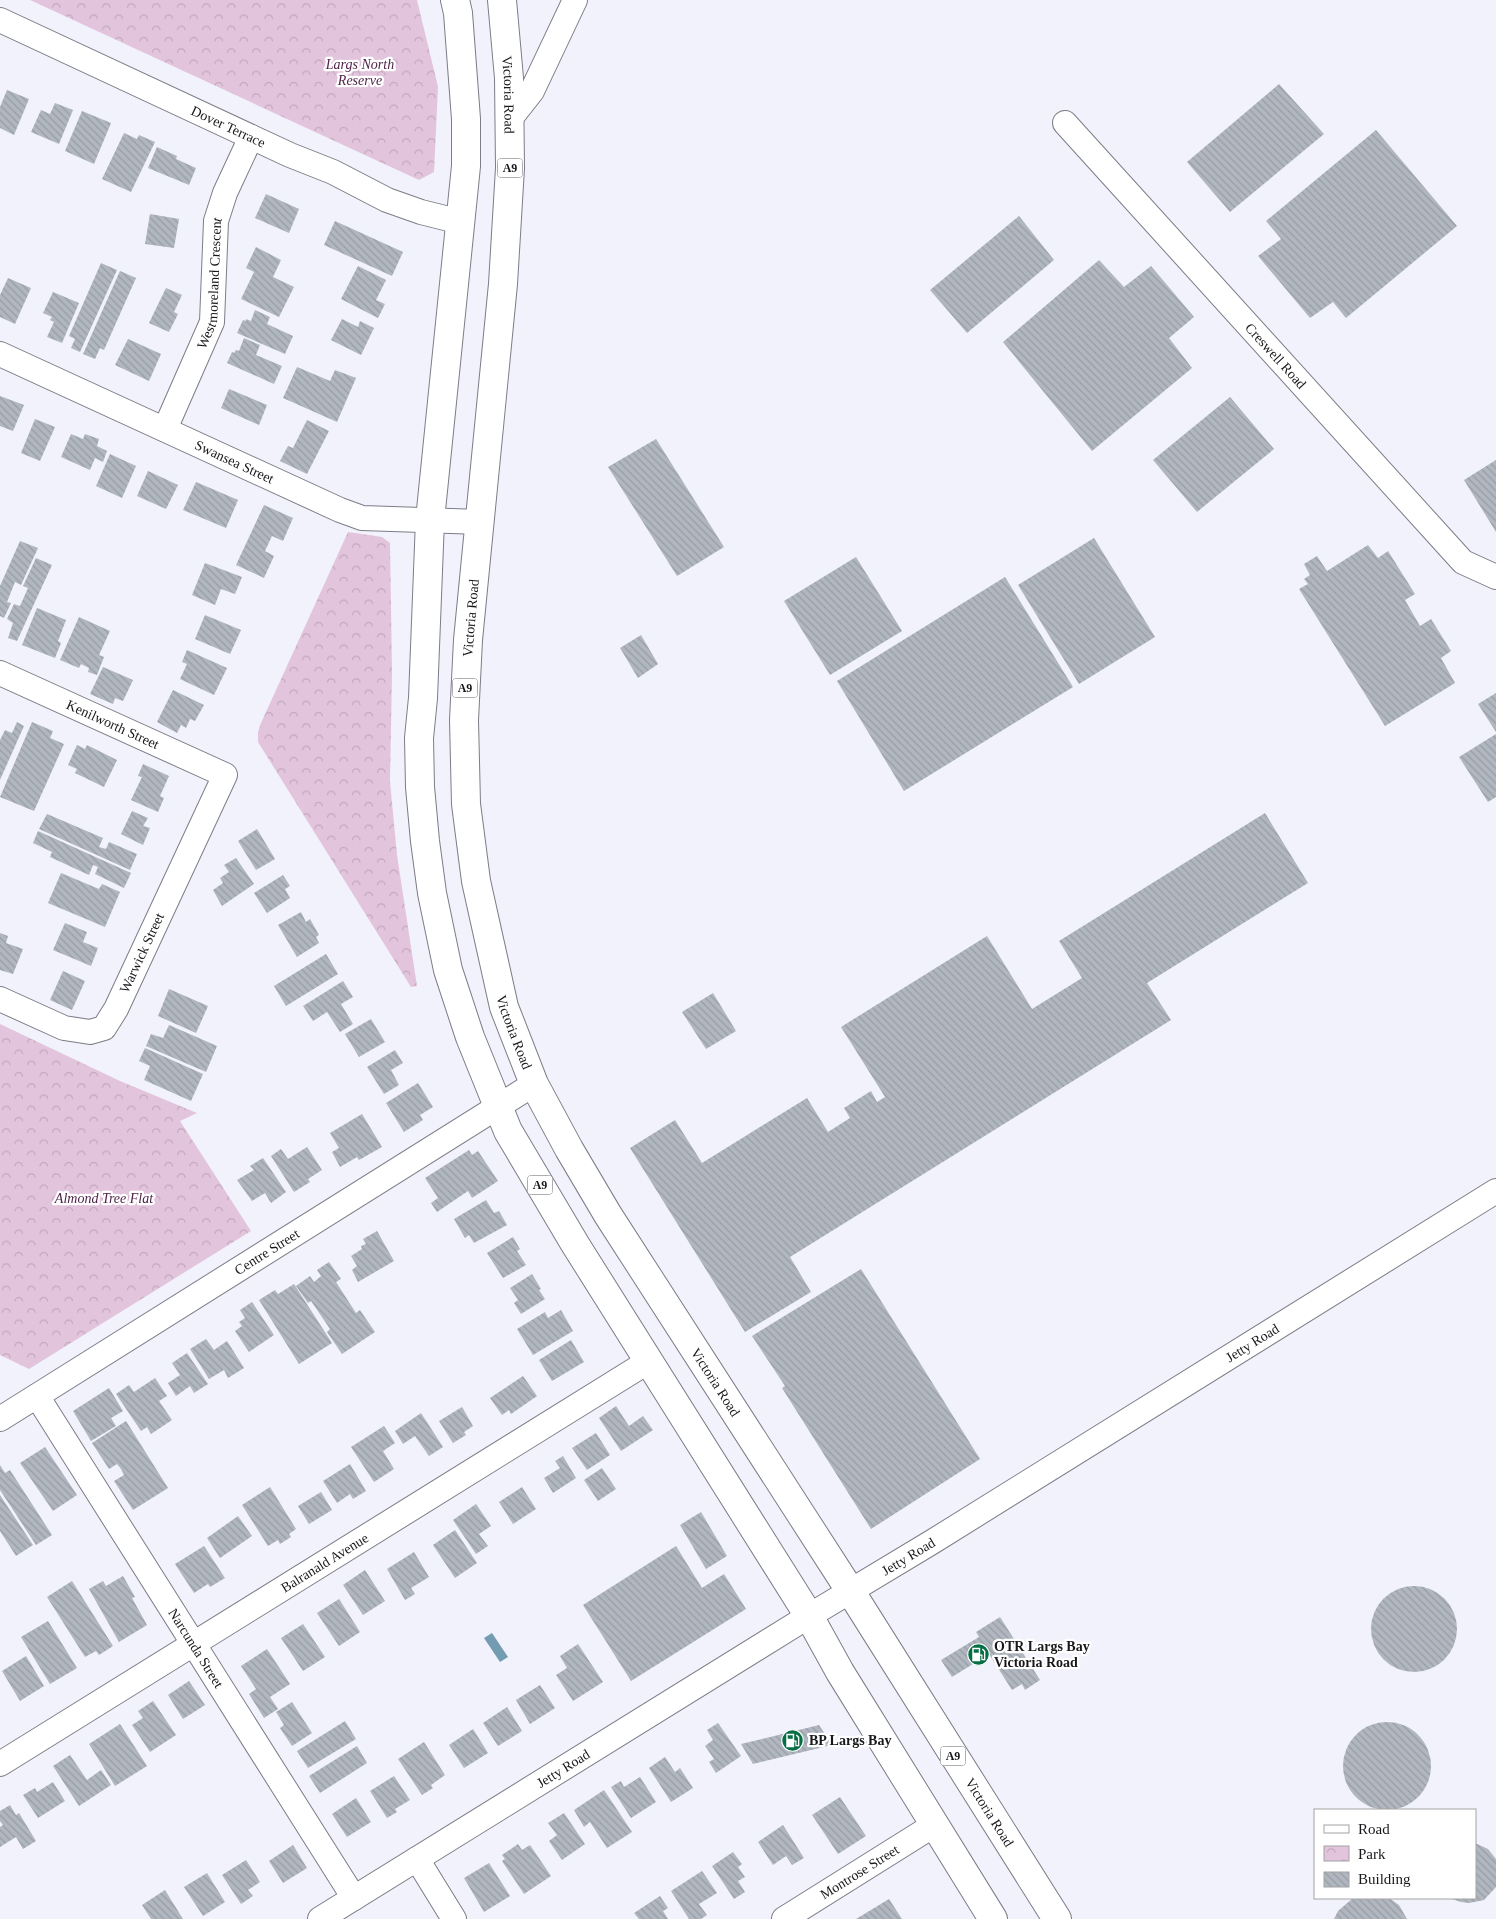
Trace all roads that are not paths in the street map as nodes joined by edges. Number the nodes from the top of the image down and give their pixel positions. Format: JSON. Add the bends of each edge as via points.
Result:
{"nodes":[{"id":1,"x":455,"y":0,"type":"edge"},
{"id":2,"x":502,"y":0,"type":"edge"},
{"id":3,"x":575,"y":0,"type":"edge"},
{"id":4,"x":0,"y":20,"type":"edge"},
{"id":5,"x":510,"y":119,"type":"junction"},
{"id":6,"x":1065,"y":123,"type":"dead end"},
{"id":7,"x":251,"y":137,"type":"junction"},
{"id":8,"x":461,"y":222,"type":"junction"},
{"id":9,"x":0,"y":354,"type":"edge"},
{"id":10,"x":165,"y":428,"type":"junction"},
{"id":11,"x":430,"y":520,"type":"junction"},
{"id":12,"x":480,"y":522,"type":"junction"},
{"id":13,"x":1496,"y":577,"type":"edge"},
{"id":14,"x":0,"y":673,"type":"edge"},
{"id":15,"x":225,"y":775,"type":"joint"},
{"id":16,"x":0,"y":999,"type":"edge"},
{"id":17,"x":534,"y":1084,"type":"junction"},
{"id":18,"x":498,"y":1106,"type":"junction"},
{"id":19,"x":1496,"y":1191,"type":"edge"},
{"id":20,"x":649,"y":1361,"type":"junction"},
{"id":21,"x":37,"y":1396,"type":"junction"},
{"id":22,"x":0,"y":1419,"type":"edge"},
{"id":23,"x":852,"y":1592,"type":"junction"},
{"id":24,"x":809,"y":1616,"type":"junction"},
{"id":25,"x":193,"y":1645,"type":"junction"},
{"id":26,"x":0,"y":1764,"type":"edge"},
{"id":27,"x":934,"y":1826,"type":"junction"},
{"id":28,"x":418,"y":1859,"type":"junction"},
{"id":29,"x":354,"y":1898,"type":"junction"},
{"id":30,"x":320,"y":1919,"type":"edge"},
{"id":31,"x":454,"y":1919,"type":"edge"},
{"id":32,"x":784,"y":1919,"type":"edge"},
{"id":33,"x":993,"y":1919,"type":"edge"},
{"id":34,"x":1057,"y":1919,"type":"edge"}],
"edges":[{"from":1,"to":8,"type":"highway","number":"A9","via":[[466,119]]},
{"from":2,"to":5,"type":"highway","name":"Victoria Road","number":"A9"},
{"from":3,"to":5,"type":"street","via":[[532,91]]},
{"from":4,"to":7,"type":"street","name":"Dover Terrace"},
{"from":5,"to":12,"type":"highway","name":"Victoria Road","number":"A9","via":[[503,284]]},
{"from":6,"to":13,"type":"street","name":"Creswell Road","via":[[1463,562]]},
{"from":7,"to":8,"type":"street","name":"Dover Terrace","via":[[387,200]]},
{"from":7,"to":10,"type":"street","name":"Westmoreland Crescent","via":[[216,220],[212,322]]},
{"from":8,"to":11,"type":"highway","number":"A9"},
{"from":9,"to":10,"type":"street","name":"Swansea Street"},
{"from":10,"to":11,"type":"street","name":"Swansea Street","via":[[362,518]]},
{"from":11,"to":12,"type":"street","name":"Swansea Street"},
{"from":11,"to":18,"type":"highway","number":"A9","via":[[419,738],[425,841],[448,970]]},
{"from":12,"to":17,"type":"highway","name":"Victoria Road","number":"A9","via":[[465,690],[466,804],[476,881],[504,1007]]},
{"from":14,"to":15,"type":"street","name":"Kenilworth Street"},
{"from":15,"to":16,"type":"street","name":"Warwick Street","via":[[116,1009],[104,1028],[90,1032],[64,1028]]},
{"from":17,"to":18,"type":"street","name":"Centre Street"},
{"from":17,"to":23,"type":"highway","name":"Victoria Road","number":"A9","via":[[608,1215]]},
{"from":18,"to":20,"type":"highway","number":"A9","via":[[508,1131],[541,1187]]},
{"from":18,"to":21,"type":"street","name":"Centre Street"},
{"from":19,"to":23,"type":"street","name":"Jetty Road"},
{"from":20,"to":24,"type":"highway","number":"A9"},
{"from":20,"to":25,"type":"street","name":"Balranald Avenue"},
{"from":21,"to":22,"type":"street","name":"Centre Street"},
{"from":21,"to":25,"type":"street","name":"Narcunda Street"},
{"from":23,"to":24,"type":"street","name":"Jetty Road"},
{"from":23,"to":34,"type":"highway","name":"Victoria Road","number":"A9"},
{"from":24,"to":27,"type":"highway","number":"A9"},
{"from":24,"to":28,"type":"street","name":"Jetty Road"},
{"from":25,"to":26,"type":"street","name":"Balranald Avenue"},
{"from":25,"to":29,"type":"street","name":"Narcunda Street"},
{"from":27,"to":32,"type":"street","name":"Montrose Street"},
{"from":27,"to":33,"type":"highway","number":"A9"},
{"from":28,"to":29,"type":"street","name":"Jetty Road"},
{"from":28,"to":31,"type":"street"},
{"from":29,"to":30,"type":"street","name":"Jetty Road"}]}
